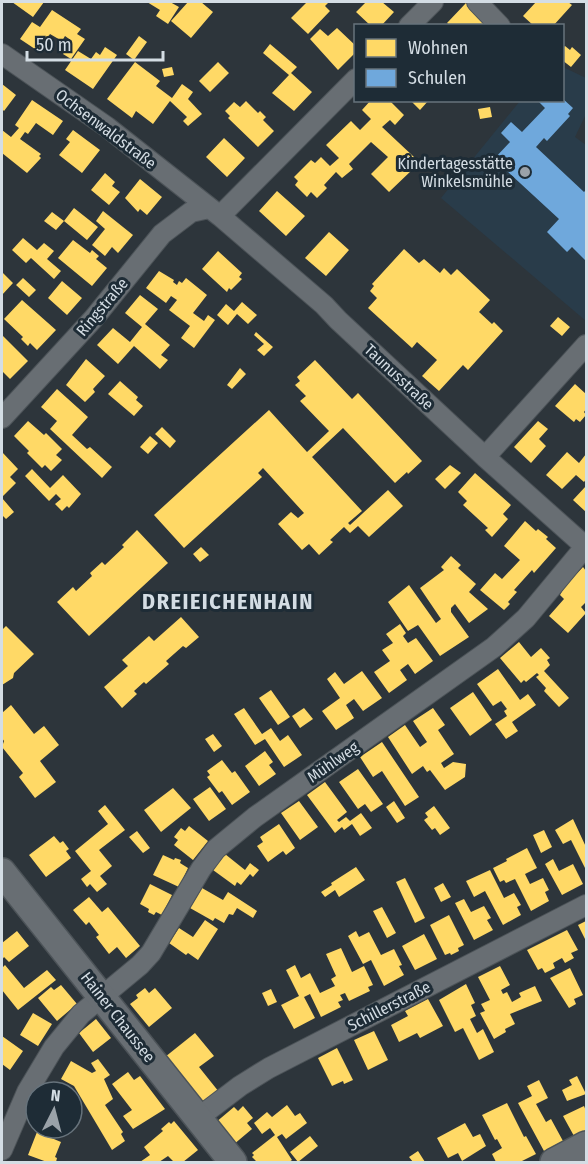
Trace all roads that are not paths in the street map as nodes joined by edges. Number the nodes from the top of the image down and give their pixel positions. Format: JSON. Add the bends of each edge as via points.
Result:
{"nodes":[{"id":1,"x":433,"y":2,"type":"edge"},
{"id":2,"x":477,"y":2,"type":"edge"},
{"id":3,"x":411,"y":24,"type":"edge"},
{"id":4,"x":498,"y":24,"type":"edge"},
{"id":5,"x":2,"y":54,"type":"edge"},
{"id":6,"x":354,"y":81,"type":"edge"},
{"id":7,"x":215,"y":212,"type":"junction"},
{"id":8,"x":586,"y":345,"type":"edge"},
{"id":9,"x":2,"y":418,"type":"edge"},
{"id":10,"x":485,"y":458,"type":"junction"},
{"id":11,"x":586,"y":547,"type":"edge"},
{"id":12,"x":2,"y":872,"type":"edge"},
{"id":13,"x":586,"y":905,"type":"edge"},
{"id":14,"x":103,"y":997,"type":"junction"},
{"id":15,"x":198,"y":1118,"type":"junction"},
{"id":16,"x":586,"y":1145,"type":"edge"},
{"id":17,"x":2,"y":1150,"type":"edge"},
{"id":18,"x":233,"y":1162,"type":"edge"},
{"id":19,"x":554,"y":1162,"type":"edge"}],
"edges":[{"from":1,"to":3,"type":"street"},
{"from":2,"to":4,"type":"street"},
{"from":5,"to":7,"type":"street","name":"Ochsenwaldstraße","via":[[107,127]]},
{"from":6,"to":7,"type":"street","name":"Ringstraße"},
{"from":7,"to":9,"type":"street","name":"Ringstraße","via":[[191,212],[162,234],[94,318]]},
{"from":7,"to":10,"type":"street","name":"Taunusstraße","via":[[324,305]]},
{"from":8,"to":10,"type":"street"},
{"from":10,"to":11,"type":"street","name":"Taunusstraße"},
{"from":11,"to":14,"type":"street","name":"Mühlweg","via":[[526,618],[494,647],[225,840],[208,858],[151,953]]},
{"from":12,"to":14,"type":"street","name":"Hainer Chaussee"},
{"from":13,"to":15,"type":"street","name":"Schillerstraße","via":[[269,1068]]},
{"from":14,"to":15,"type":"street","name":"Hainer Chaussee"},
{"from":14,"to":17,"type":"street","name":"Mühlweg","via":[[81,1014],[54,1047],[27,1092]]},
{"from":15,"to":18,"type":"street","name":"Hainer Chaussee"},
{"from":16,"to":19,"type":"street"}]}
